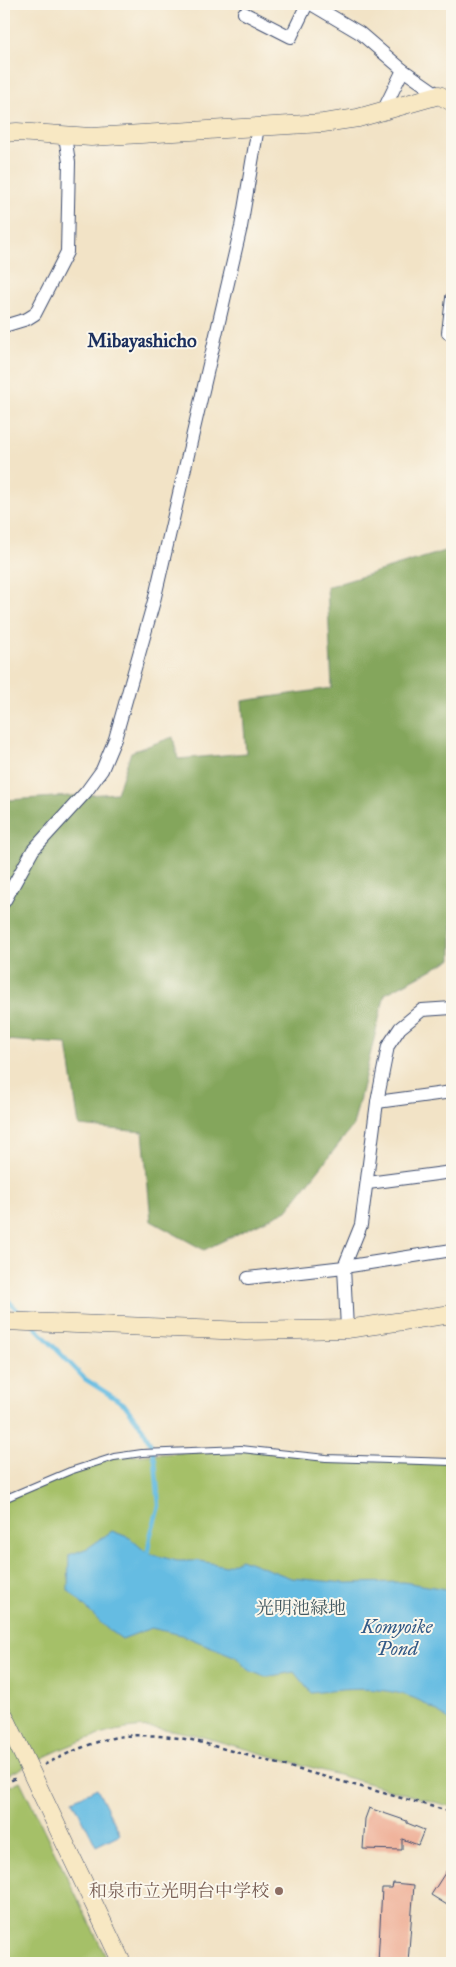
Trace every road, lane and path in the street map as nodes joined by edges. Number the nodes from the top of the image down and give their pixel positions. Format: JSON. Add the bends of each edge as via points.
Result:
{"nodes":[{"id":1,"x":307,"y":4,"type":"edge"},
{"id":2,"x":311,"y":4,"type":"edge"},
{"id":3,"x":244,"y":13,"type":"dead end"},
{"id":4,"x":403,"y":70,"type":"junction"},
{"id":5,"x":446,"y":98,"type":"edge"},
{"id":6,"x":383,"y":111,"type":"junction"},
{"id":7,"x":258,"y":127,"type":"junction"},
{"id":8,"x":4,"y":133,"type":"edge"},
{"id":9,"x":66,"y":136,"type":"junction"},
{"id":10,"x":452,"y":298,"type":"edge"},
{"id":11,"x":4,"y":326,"type":"edge"},
{"id":12,"x":448,"y":333,"type":"dead end"},
{"id":13,"x":4,"y":902,"type":"edge"},
{"id":14,"x":452,"y":1008,"type":"edge"},
{"id":15,"x":452,"y":1092,"type":"edge"},
{"id":16,"x":377,"y":1102,"type":"junction"},
{"id":17,"x":452,"y":1172,"type":"edge"},
{"id":18,"x":368,"y":1183,"type":"junction"},
{"id":19,"x":452,"y":1250,"type":"edge"},
{"id":20,"x":344,"y":1267,"type":"junction"},
{"id":21,"x":248,"y":1278,"type":"dead end"},
{"id":22,"x":452,"y":1314,"type":"edge"},
{"id":23,"x":4,"y":1321,"type":"edge"},
{"id":24,"x":347,"y":1329,"type":"junction"},
{"id":25,"x":452,"y":1462,"type":"edge"},
{"id":26,"x":4,"y":1499,"type":"edge"},
{"id":27,"x":4,"y":1715,"type":"edge"},
{"id":28,"x":30,"y":1771,"type":"junction"},
{"id":29,"x":452,"y":1812,"type":"edge"},
{"id":30,"x":122,"y":1963,"type":"edge"}],
"edges":[{"from":1,"to":3,"type":"street","via":[[291,37]]},
{"from":2,"to":4,"type":"street","via":[[360,33]]},
{"from":4,"to":5,"type":"street"},
{"from":4,"to":6,"type":"street"},
{"from":5,"to":6,"type":"street"},
{"from":6,"to":7,"type":"street","via":[[323,123]]},
{"from":7,"to":9,"type":"street","via":[[165,134]]},
{"from":7,"to":13,"type":"street","via":[[241,227],[154,601],[115,739],[102,770],[32,850]]},
{"from":8,"to":9,"type":"street"},
{"from":9,"to":11,"type":"street","via":[[69,162],[67,252],[35,314]]},
{"from":10,"to":12,"type":"street"},
{"from":14,"to":16,"type":"street","via":[[422,1010],[400,1028],[388,1046]]},
{"from":15,"to":16,"type":"street"},
{"from":16,"to":18,"type":"street"},
{"from":17,"to":18,"type":"street"},
{"from":18,"to":20,"type":"street","via":[[361,1225]]},
{"from":19,"to":20,"type":"street"},
{"from":20,"to":21,"type":"street"},
{"from":20,"to":24,"type":"street"},
{"from":22,"to":24,"type":"street"},
{"from":23,"to":24,"type":"street","via":[[245,1331]]},
{"from":25,"to":26,"type":"lane","via":[[326,1458],[241,1449],[142,1453],[114,1457],[78,1469]]},
{"from":27,"to":28,"type":"street"},
{"from":28,"to":29,"type":"path","via":[[108,1739],[134,1735],[166,1736],[192,1740]]},
{"from":28,"to":30,"type":"street"}]}
